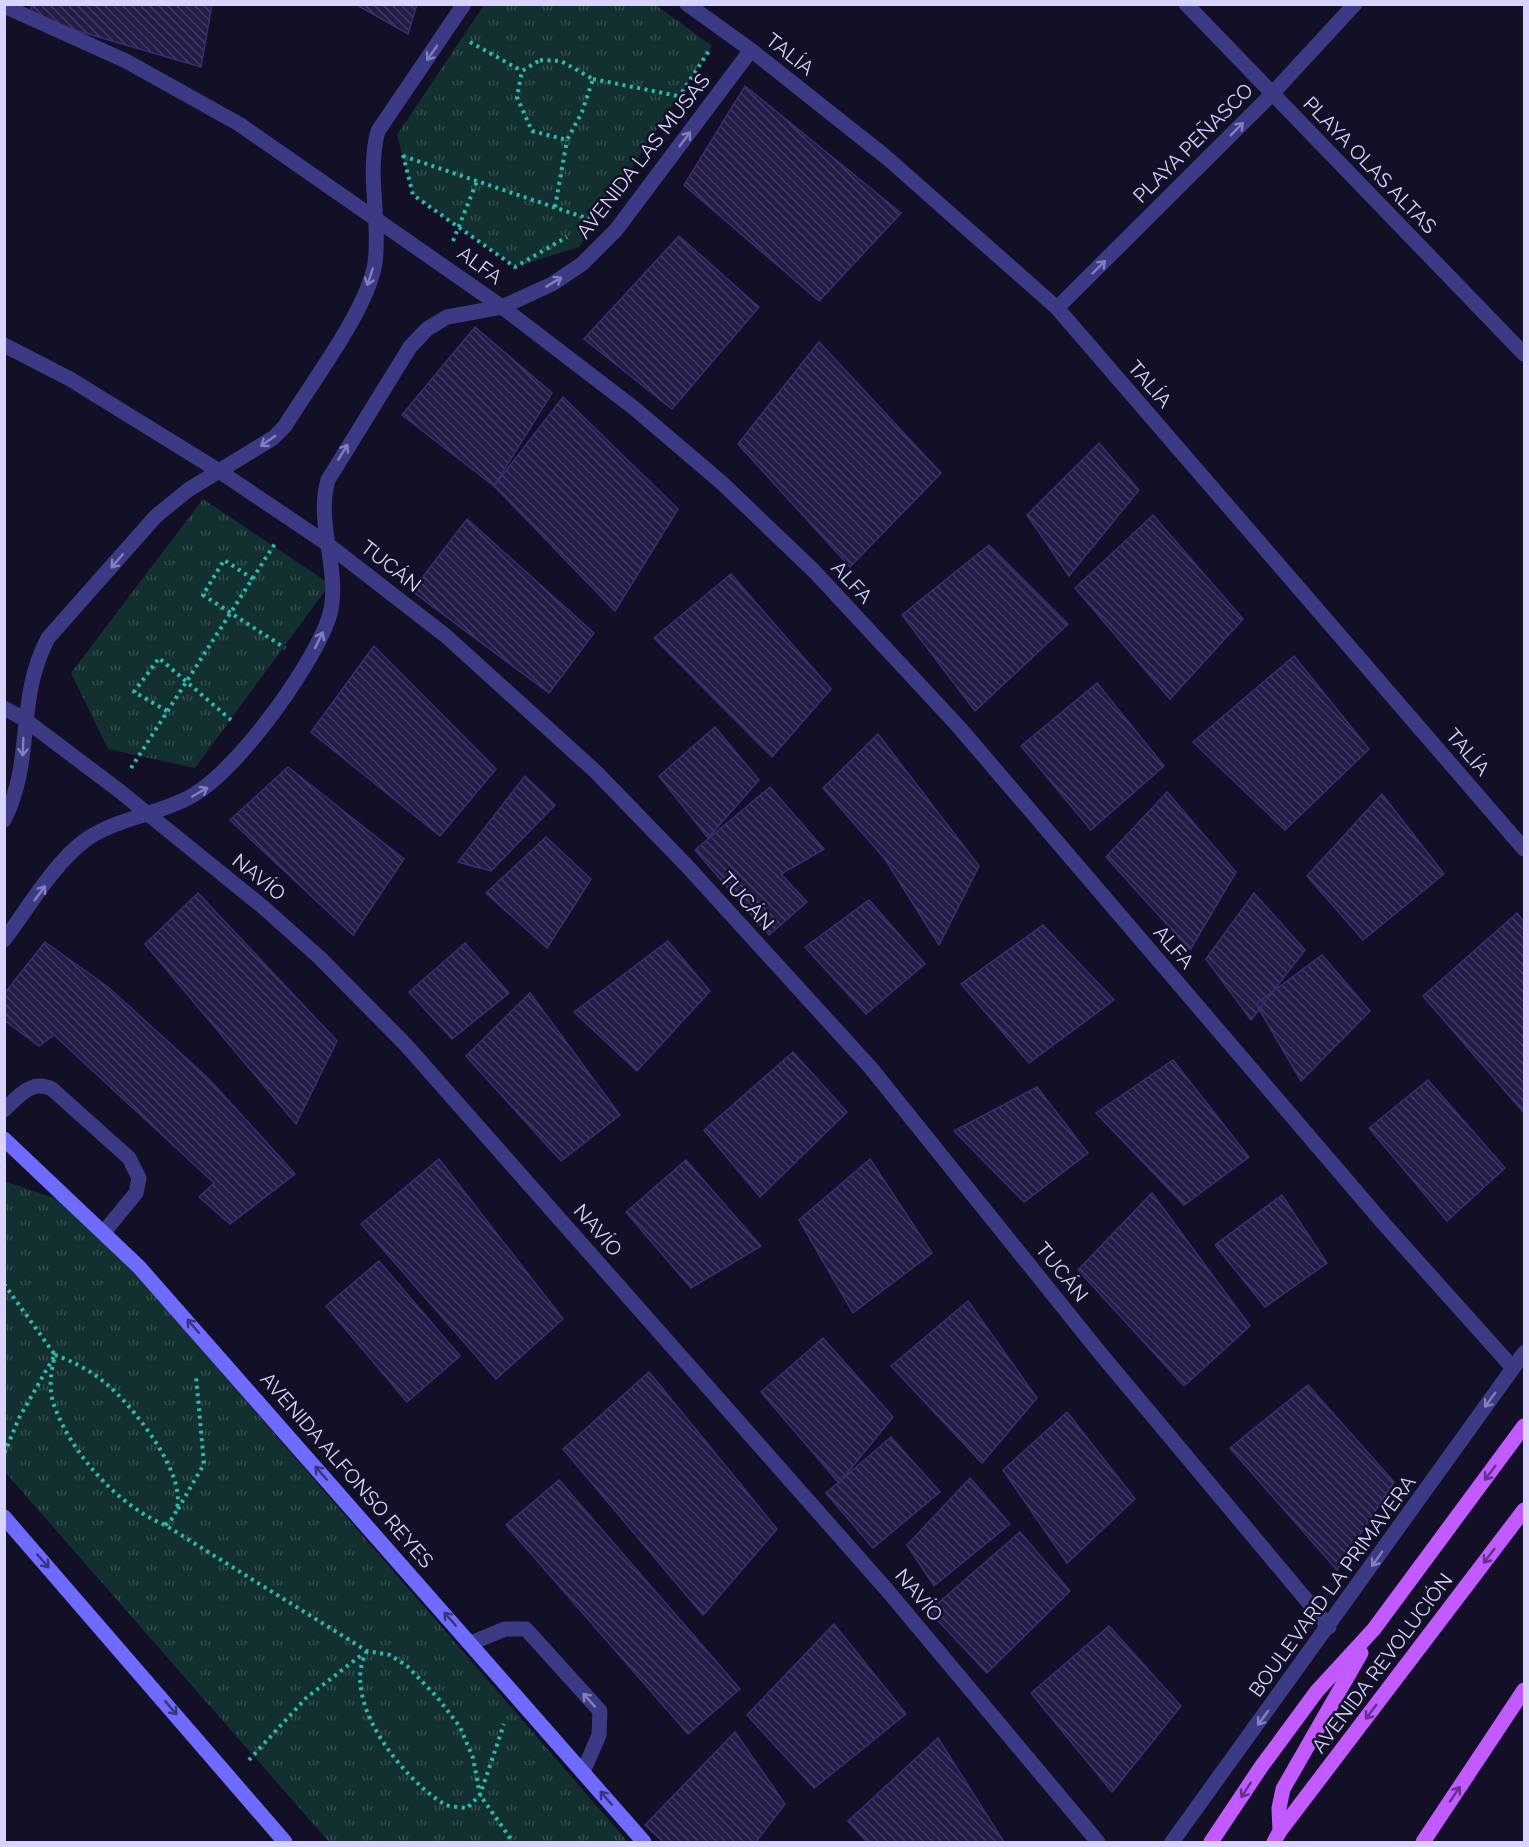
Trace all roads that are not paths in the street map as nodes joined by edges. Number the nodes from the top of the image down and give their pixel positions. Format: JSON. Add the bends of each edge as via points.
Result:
{"nodes":[{"id":1,"x":464,"y":4,"type":"edge"},
{"id":2,"x":687,"y":4,"type":"edge"},
{"id":3,"x":1186,"y":4,"type":"edge"},
{"id":4,"x":1355,"y":4,"type":"edge"},
{"id":5,"x":4,"y":6,"type":"edge"},
{"id":6,"x":751,"y":50,"type":"junction"},
{"id":7,"x":1272,"y":94,"type":"junction"},
{"id":8,"x":375,"y":219,"type":"junction"},
{"id":9,"x":501,"y":308,"type":"junction"},
{"id":10,"x":1058,"y":308,"type":"junction"},
{"id":11,"x":4,"y":345,"type":"edge"},
{"id":12,"x":1524,"y":354,"type":"edge"},
{"id":13,"x":219,"y":471,"type":"junction"},
{"id":14,"x":326,"y":543,"type":"junction"},
{"id":15,"x":4,"y":708,"type":"edge"},
{"id":16,"x":24,"y":719,"type":"junction"},
{"id":17,"x":149,"y":815,"type":"junction"},
{"id":18,"x":4,"y":820,"type":"edge"},
{"id":19,"x":1524,"y":849,"type":"edge"},
{"id":20,"x":4,"y":940,"type":"edge"},
{"id":21,"x":4,"y":1110,"type":"edge"},
{"id":22,"x":4,"y":1139,"type":"edge"},
{"id":23,"x":104,"y":1232,"type":"junction"},
{"id":24,"x":1524,"y":1353,"type":"edge"},
{"id":25,"x":1513,"y":1368,"type":"junction"},
{"id":26,"x":1524,"y":1426,"type":"edge"},
{"id":27,"x":1524,"y":1510,"type":"edge"},
{"id":28,"x":4,"y":1517,"type":"edge"},
{"id":29,"x":1329,"y":1628,"type":"junction"},
{"id":30,"x":1374,"y":1629,"type":"junction"},
{"id":31,"x":471,"y":1643,"type":"junction"},
{"id":32,"x":1524,"y":1690,"type":"edge"},
{"id":33,"x":583,"y":1772,"type":"junction"},
{"id":34,"x":1277,"y":1837,"type":"edge"},
{"id":35,"x":285,"y":1842,"type":"edge"},
{"id":36,"x":644,"y":1842,"type":"edge"},
{"id":37,"x":1098,"y":1842,"type":"edge"},
{"id":38,"x":1172,"y":1842,"type":"edge"},
{"id":39,"x":1211,"y":1842,"type":"edge"},
{"id":40,"x":1423,"y":1842,"type":"edge"}],
"edges":[{"from":1,"to":8,"type":"street","one_way":true,"via":[[378,131],[372,153]]},
{"from":2,"to":6,"type":"street","name":"TALÍA"},
{"from":3,"to":7,"type":"street","name":"PLAYA OLAS ALTAS"},
{"from":4,"to":7,"type":"street","name":"PLAYA PEÑASCO"},
{"from":5,"to":8,"type":"street","name":"ALFA","via":[[126,60],[239,124]]},
{"from":9,"to":6,"type":"street","name":"AVENIDA LAS MUSAS","one_way":true,"via":[[582,264],[615,230]]},
{"from":6,"to":10,"type":"street","name":"TALÍA","via":[[886,157]]},
{"from":10,"to":7,"type":"street","name":"PLAYA PEÑASCO","one_way":true},
{"from":7,"to":12,"type":"street","name":"PLAYA OLAS ALTAS"},
{"from":8,"to":9,"type":"street","name":"ALFA"},
{"from":8,"to":13,"type":"street","one_way":true,"via":[[375,264],[355,314],[285,426],[273,438]]},
{"from":14,"to":9,"type":"street","name":"AVENIDA LAS MUSAS","one_way":true,"via":[[323,495],[328,480],[410,347],[427,329],[447,317]]},
{"from":9,"to":25,"type":"street","name":"ALFA","via":[[634,408],[722,483],[814,571],[958,726],[1376,1215]]},
{"from":10,"to":19,"type":"street","name":"TALÍA"},
{"from":11,"to":13,"type":"street","name":"TUCÁN","via":[[70,379]]},
{"from":13,"to":14,"type":"street","name":"TUCÁN"},
{"from":13,"to":16,"type":"street","one_way":true,"via":[[156,516],[48,638],[36,661]]},
{"from":17,"to":14,"type":"street","name":"AVENIDA LAS MUSAS","one_way":true,"via":[[208,787],[228,770],[307,664],[332,606]]},
{"from":14,"to":29,"type":"street","name":"TUCÁN","via":[[446,636],[515,697],[596,772],[687,866],[870,1067],[1100,1353]]},
{"from":15,"to":16,"type":"street","name":"NAVÍO"},
{"from":16,"to":17,"type":"street","name":"NAVÍO"},
{"from":16,"to":18,"type":"street","one_way":true,"via":[[22,770]]},
{"from":20,"to":17,"type":"street","name":"AVENIDA LAS MUSAS","one_way":true,"via":[[61,865],[83,843],[102,829]]},
{"from":17,"to":37,"type":"street","name":"NAVÍO","via":[[320,958],[406,1045],[879,1581]]},
{"from":21,"to":23,"type":"street","via":[[30,1086],[41,1084],[52,1089],[129,1158],[139,1178],[136,1193]]},
{"from":22,"to":23,"type":"main road","name":"AVENIDA ALFONSO REYES"},
{"from":31,"to":23,"type":"main road","name":"AVENIDA ALFONSO REYES","one_way":true},
{"from":24,"to":25,"type":"street","name":"BOULEVARD LA PRIMAVERA"},
{"from":25,"to":29,"type":"street","name":"BOULEVARD LA PRIMAVERA","one_way":true},
{"from":26,"to":30,"type":"main road","one_way":true},
{"from":27,"to":34,"type":"main road","name":"AVENIDA REVOLUCIÓN","one_way":true},
{"from":28,"to":35,"type":"main road","one_way":true},
{"from":29,"to":38,"type":"street","name":"BOULEVARD LA PRIMAVERA","one_way":true},
{"from":30,"to":34,"type":"main road","via":[[1283,1789]]},
{"from":30,"to":39,"type":"main road","one_way":true,"via":[[1317,1691]]},
{"from":31,"to":33,"type":"main road","name":"AVENIDA ALFONSO REYES"},
{"from":33,"to":31,"type":"street","one_way":true,"via":[[599,1735],[600,1711],[526,1629],[505,1629]]},
{"from":40,"to":32,"type":"main road","one_way":true},
{"from":36,"to":33,"type":"main road","name":"AVENIDA ALFONSO REYES","one_way":true}]}
